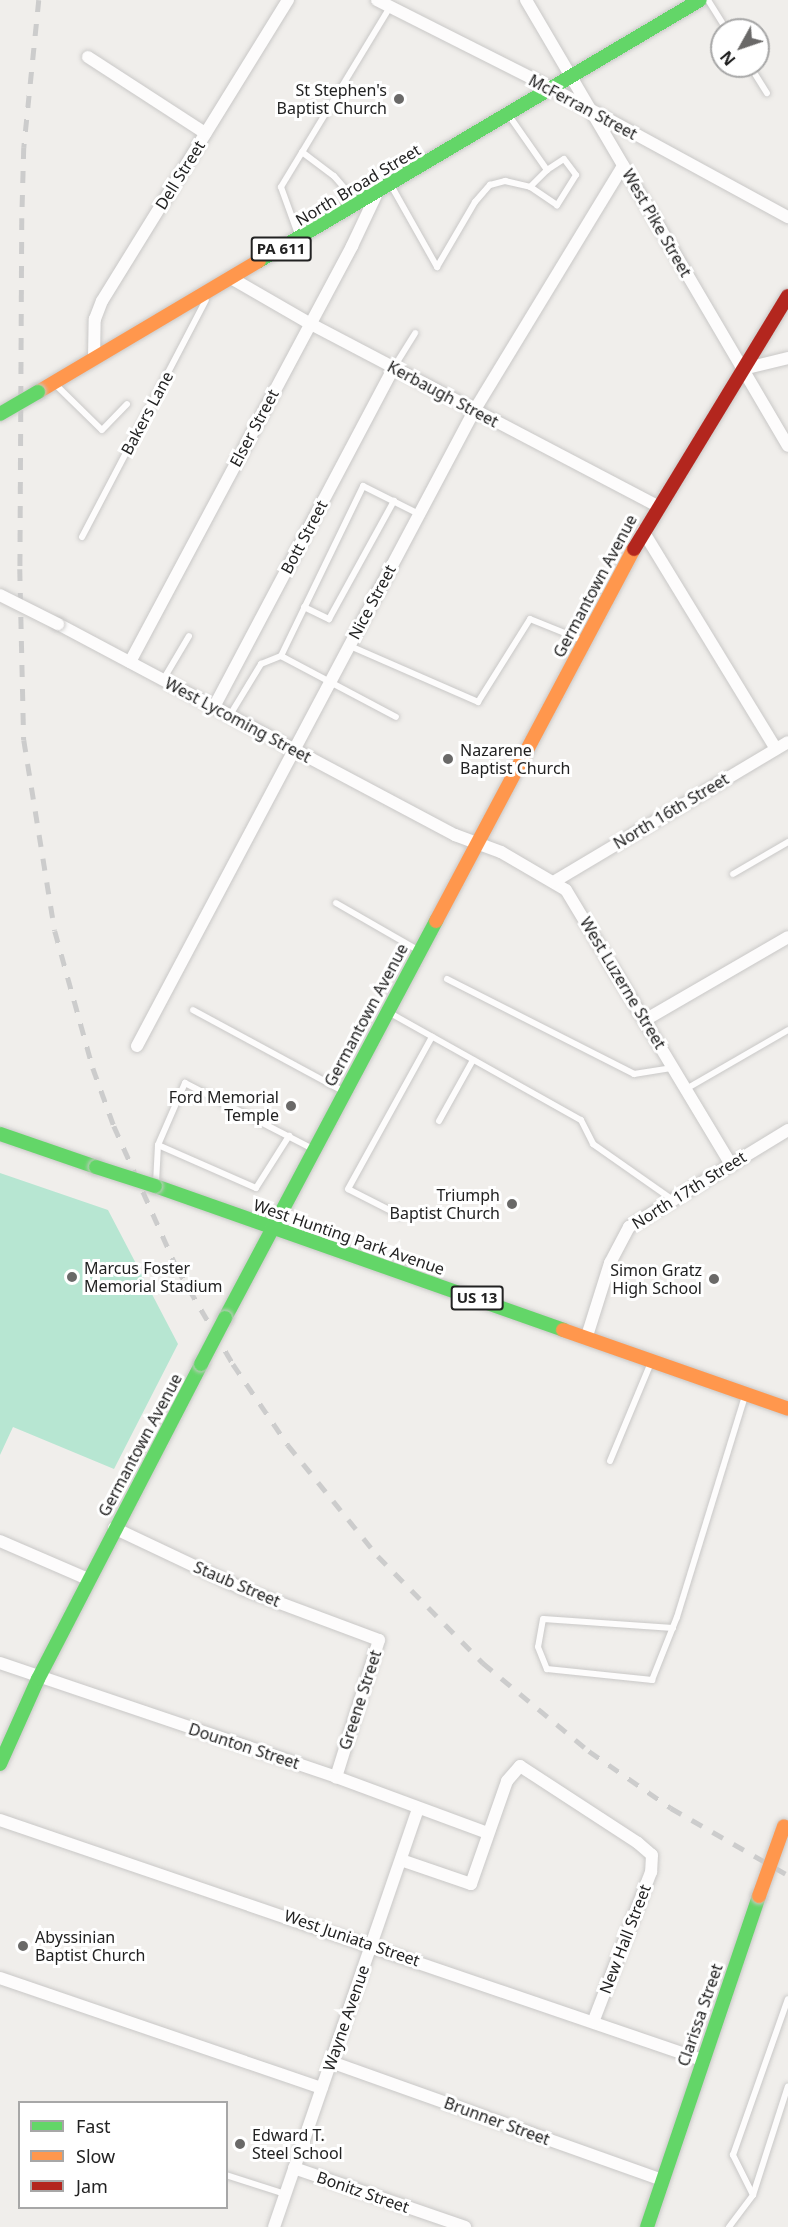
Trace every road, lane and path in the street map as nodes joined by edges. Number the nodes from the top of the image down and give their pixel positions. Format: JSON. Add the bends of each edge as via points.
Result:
{"nodes":[{"id":1,"x":288,"y":0,"type":"edge"},
{"id":2,"x":377,"y":0,"type":"edge"},
{"id":3,"x":526,"y":0,"type":"edge"},
{"id":4,"x":700,"y":0,"type":"edge"},
{"id":5,"x":708,"y":0,"type":"edge"},
{"id":6,"x":390,"y":7,"type":"junction"},
{"id":7,"x":720,"y":18,"type":"edge"},
{"id":8,"x":88,"y":57,"type":"dead end"},
{"id":9,"x":571,"y":77,"type":"junction"},
{"id":10,"x":758,"y":78,"type":"edge"},
{"id":11,"x":551,"y":88,"type":"junction"},
{"id":12,"x":767,"y":93,"type":"dead end"},
{"id":13,"x":592,"y":112,"type":"junction"},
{"id":14,"x":508,"y":114,"type":"junction"},
{"id":15,"x":206,"y":133,"type":"junction"},
{"id":16,"x":302,"y":152,"type":"junction"},
{"id":17,"x":624,"y":166,"type":"junction"},
{"id":18,"x":547,"y":170,"type":"junction"},
{"id":19,"x":391,"y":184,"type":"junction"},
{"id":20,"x":530,"y":187,"type":"junction"},
{"id":21,"x":377,"y":193,"type":"junction"},
{"id":22,"x":358,"y":204,"type":"junction"},
{"id":23,"x":788,"y":217,"type":"edge"},
{"id":24,"x":299,"y":238,"type":"junction"},
{"id":25,"x":231,"y":278,"type":"junction"},
{"id":26,"x":211,"y":289,"type":"junction"},
{"id":27,"x":788,"y":296,"type":"edge"},
{"id":28,"x":309,"y":323,"type":"junction"},
{"id":29,"x":415,"y":333,"type":"dead end"},
{"id":30,"x":94,"y":358,"type":"junction"},
{"id":31,"x":788,"y":358,"type":"edge"},
{"id":32,"x":394,"y":367,"type":"junction"},
{"id":33,"x":743,"y":369,"type":"junction"},
{"id":34,"x":53,"y":383,"type":"junction"},
{"id":35,"x":127,"y":404,"type":"dead end"},
{"id":36,"x":474,"y":411,"type":"junction"},
{"id":37,"x":0,"y":414,"type":"edge"},
{"id":38,"x":788,"y":446,"type":"edge"},
{"id":39,"x":394,"y":501,"type":"junction"},
{"id":40,"x":657,"y":506,"type":"junction"},
{"id":41,"x":419,"y":514,"type":"junction"},
{"id":42,"x":643,"y":531,"type":"junction"},
{"id":43,"x":82,"y":537,"type":"dead end"},
{"id":44,"x":0,"y":595,"type":"edge"},
{"id":45,"x":304,"y":607,"type":"junction"},
{"id":46,"x":189,"y":636,"type":"dead end"},
{"id":47,"x":584,"y":641,"type":"junction"},
{"id":48,"x":349,"y":645,"type":"junction"},
{"id":49,"x":281,"y":656,"type":"junction"},
{"id":50,"x":130,"y":662,"type":"junction"},
{"id":51,"x":163,"y":680,"type":"junction"},
{"id":52,"x":330,"y":681,"type":"junction"},
{"id":53,"x":214,"y":707,"type":"junction"},
{"id":54,"x":230,"y":715,"type":"junction"},
{"id":55,"x":396,"y":717,"type":"dead end"},
{"id":56,"x":788,"y":742,"type":"edge"},
{"id":57,"x":776,"y":749,"type":"junction"},
{"id":58,"x":294,"y":750,"type":"junction"},
{"id":59,"x":788,"y":842,"type":"edge"},
{"id":60,"x":476,"y":843,"type":"junction"},
{"id":61,"x":733,"y":874,"type":"dead end"},
{"id":62,"x":555,"y":881,"type":"junction"},
{"id":63,"x":336,"y":903,"type":"dead end"},
{"id":64,"x":788,"y":937,"type":"edge"},
{"id":65,"x":419,"y":951,"type":"junction"},
{"id":66,"x":447,"y":978,"type":"dead end"},
{"id":67,"x":193,"y":1010,"type":"dead end"},
{"id":68,"x":387,"y":1012,"type":"junction"},
{"id":69,"x":645,"y":1020,"type":"junction"},
{"id":70,"x":788,"y":1030,"type":"edge"},
{"id":71,"x":432,"y":1037,"type":"junction"},
{"id":72,"x":137,"y":1046,"type":"dead end"},
{"id":73,"x":473,"y":1060,"type":"junction"},
{"id":74,"x":674,"y":1068,"type":"junction"},
{"id":75,"x":686,"y":1089,"type":"junction"},
{"id":76,"x":344,"y":1092,"type":"junction"},
{"id":77,"x":439,"y":1121,"type":"dead end"},
{"id":78,"x":788,"y":1130,"type":"edge"},
{"id":79,"x":0,"y":1134,"type":"edge"},
{"id":80,"x":289,"y":1136,"type":"junction"},
{"id":81,"x":158,"y":1145,"type":"junction"},
{"id":82,"x":314,"y":1149,"type":"junction"},
{"id":83,"x":731,"y":1165,"type":"junction"},
{"id":84,"x":155,"y":1186,"type":"junction"},
{"id":85,"x":673,"y":1200,"type":"junction"},
{"id":86,"x":401,"y":1216,"type":"dead end"},
{"id":87,"x":273,"y":1228,"type":"junction"},
{"id":88,"x":587,"y":1336,"type":"junction"},
{"id":89,"x":652,"y":1359,"type":"junction"},
{"id":90,"x":746,"y":1393,"type":"junction"},
{"id":91,"x":788,"y":1409,"type":"edge"},
{"id":92,"x":610,"y":1461,"type":"dead end"},
{"id":93,"x":114,"y":1528,"type":"junction"},
{"id":94,"x":0,"y":1541,"type":"edge"},
{"id":95,"x":88,"y":1579,"type":"junction"},
{"id":96,"x":673,"y":1628,"type":"junction"},
{"id":97,"x":363,"y":1634,"type":"joint"},
{"id":98,"x":0,"y":1663,"type":"edge"},
{"id":99,"x":38,"y":1679,"type":"junction"},
{"id":100,"x":0,"y":1764,"type":"edge"},
{"id":101,"x":336,"y":1777,"type":"junction"},
{"id":102,"x":418,"y":1809,"type":"junction"},
{"id":103,"x":0,"y":1820,"type":"edge"},
{"id":104,"x":786,"y":1820,"type":"edge"},
{"id":105,"x":487,"y":1833,"type":"junction"},
{"id":106,"x":401,"y":1860,"type":"junction"},
{"id":107,"x":372,"y":1944,"type":"junction"},
{"id":108,"x":0,"y":1978,"type":"edge"},
{"id":109,"x":788,"y":1999,"type":"edge"},
{"id":110,"x":593,"y":2022,"type":"junction"},
{"id":111,"x":702,"y":2060,"type":"junction"},
{"id":112,"x":331,"y":2062,"type":"junction"},
{"id":113,"x":788,"y":2086,"type":"edge"},
{"id":114,"x":322,"y":2088,"type":"junction"},
{"id":115,"x":294,"y":2168,"type":"junction"},
{"id":116,"x":228,"y":2176,"type":"edge"},
{"id":117,"x":663,"y":2180,"type":"junction"},
{"id":118,"x":285,"y":2194,"type":"junction"},
{"id":119,"x":753,"y":2195,"type":"junction"},
{"id":120,"x":274,"y":2227,"type":"edge"},
{"id":121,"x":465,"y":2227,"type":"edge"},
{"id":122,"x":647,"y":2227,"type":"edge"},
{"id":123,"x":729,"y":2227,"type":"edge"}],
"edges":[{"from":1,"to":15,"type":"street","name":"Dell Street"},
{"from":2,"to":6,"type":"street","name":"McFerran Street"},
{"from":3,"to":9,"type":"street","name":"West Pike Street"},
{"from":4,"to":9,"type":"main road","name":"North Broad Street","number":"PA 611"},
{"from":5,"to":7,"type":"lane"},
{"from":6,"to":11,"type":"street","name":"McFerran Street"},
{"from":6,"to":16,"type":"lane"},
{"from":8,"to":15,"type":"street"},
{"from":9,"to":11,"type":"main road","name":"North Broad Street","number":"PA 611"},
{"from":9,"to":13,"type":"street","name":"West Pike Street"},
{"from":10,"to":12,"type":"lane"},
{"from":11,"to":13,"type":"street","name":"McFerran Street"},
{"from":11,"to":14,"type":"main road","name":"North Broad Street","number":"PA 611"},
{"from":13,"to":17,"type":"street","name":"West Pike Street"},
{"from":13,"to":23,"type":"street","name":"McFerran Street"},
{"from":14,"to":18,"type":"lane"},
{"from":14,"to":19,"type":"main road","name":"North Broad Street","number":"PA 611"},
{"from":15,"to":30,"type":"street","name":"Dell Street","via":[[102,301],[95,319]]},
{"from":16,"to":22,"type":"lane","via":[[334,176]]},
{"from":16,"to":24,"type":"lane","via":[[281,187]]},
{"from":17,"to":33,"type":"street","name":"West Pike Street"},
{"from":17,"to":36,"type":"street","name":"Nice Street"},
{"from":18,"to":20,"type":"lane"},
{"from":18,"to":20,"type":"lane","via":[[564,159],[576,175],[557,205]]},
{"from":19,"to":20,"type":"lane","via":[[436,267],[490,185],[505,181]]},
{"from":19,"to":21,"type":"main road","name":"North Broad Street","number":"PA 611"},
{"from":21,"to":22,"type":"main road","name":"North Broad Street","number":"PA 611"},
{"from":21,"to":28,"type":"street","name":"Elser Street"},
{"from":22,"to":24,"type":"main road","name":"North Broad Street","number":"PA 611"},
{"from":24,"to":25,"type":"main road","name":"North Broad Street","number":"PA 611"},
{"from":25,"to":26,"type":"main road","name":"North Broad Street","number":"PA 611"},
{"from":25,"to":28,"type":"street","name":"Kerbaugh Street"},
{"from":26,"to":30,"type":"main road","name":"North Broad Street","number":"PA 611"},
{"from":26,"to":43,"type":"lane","name":"Bakers Lane"},
{"from":27,"to":33,"type":"main road","name":"Germantown Avenue"},
{"from":28,"to":32,"type":"street","name":"Kerbaugh Street"},
{"from":28,"to":50,"type":"street","name":"Elser Street"},
{"from":29,"to":32,"type":"lane"},
{"from":30,"to":34,"type":"main road","name":"North Broad Street","number":"PA 611"},
{"from":31,"to":33,"type":"street"},
{"from":32,"to":36,"type":"street","name":"Kerbaugh Street"},
{"from":32,"to":53,"type":"street","name":"Bott Street"},
{"from":33,"to":38,"type":"street","name":"West Pike Street"},
{"from":33,"to":40,"type":"main road","name":"Germantown Avenue"},
{"from":34,"to":35,"type":"lane","via":[[102,430]]},
{"from":34,"to":37,"type":"main road","name":"North Broad Street","number":"PA 611","bridge":true},
{"from":36,"to":40,"type":"street","name":"Kerbaugh Street"},
{"from":36,"to":41,"type":"street","name":"Nice Street"},
{"from":39,"to":41,"type":"lane"},
{"from":39,"to":45,"type":"lane","via":[[329,619]]},
{"from":39,"to":45,"type":"lane","via":[[363,486]]},
{"from":40,"to":42,"type":"main road","name":"Germantown Avenue"},
{"from":41,"to":48,"type":"street","name":"Nice Street"},
{"from":42,"to":47,"type":"main road","name":"Germantown Avenue"},
{"from":42,"to":57,"type":"street"},
{"from":44,"to":50,"type":"street","name":"West Lycoming Street","bridge":true},
{"from":45,"to":49,"type":"lane"},
{"from":46,"to":51,"type":"lane"},
{"from":47,"to":48,"type":"lane","via":[[530,618],[478,702]]},
{"from":47,"to":60,"type":"main road","name":"Germantown Avenue"},
{"from":48,"to":52,"type":"street","name":"Nice Street"},
{"from":49,"to":52,"type":"lane"},
{"from":49,"to":54,"type":"lane","via":[[261,664]]},
{"from":50,"to":51,"type":"street","name":"West Lycoming Street"},
{"from":51,"to":53,"type":"street","name":"West Lycoming Street"},
{"from":52,"to":55,"type":"lane"},
{"from":52,"to":58,"type":"street","name":"Nice Street"},
{"from":53,"to":54,"type":"street","name":"West Lycoming Street"},
{"from":54,"to":58,"type":"street","name":"West Lycoming Street"},
{"from":56,"to":57,"type":"street","name":"North 16th Street"},
{"from":57,"to":62,"type":"street","name":"North 16th Street"},
{"from":58,"to":60,"type":"street","name":"West Lycoming Street"},
{"from":58,"to":72,"type":"street","name":"Nice Street"},
{"from":59,"to":61,"type":"lane"},
{"from":60,"to":62,"type":"street","name":"West Luzerne Street"},
{"from":60,"to":65,"type":"main road","name":"Germantown Avenue"},
{"from":62,"to":69,"type":"street","name":"West Luzerne Street","via":[[575,901]]},
{"from":63,"to":65,"type":"lane"},
{"from":64,"to":69,"type":"street"},
{"from":65,"to":68,"type":"main road","name":"Germantown Avenue"},
{"from":66,"to":74,"type":"lane","via":[[634,1074]]},
{"from":67,"to":76,"type":"lane"},
{"from":68,"to":71,"type":"lane"},
{"from":68,"to":76,"type":"main road","name":"Germantown Avenue"},
{"from":69,"to":74,"type":"street","name":"West Luzerne Street"},
{"from":70,"to":75,"type":"lane"},
{"from":71,"to":73,"type":"lane"},
{"from":71,"to":86,"type":"lane","via":[[348,1189]]},
{"from":73,"to":77,"type":"lane"},
{"from":73,"to":85,"type":"lane","via":[[580,1120],[593,1144]]},
{"from":74,"to":75,"type":"street","name":"West Luzerne Street"},
{"from":75,"to":83,"type":"street","name":"West Luzerne Street"},
{"from":76,"to":82,"type":"main road","name":"Germantown Avenue"},
{"from":78,"to":83,"type":"street","name":"North 17th Street"},
{"from":79,"to":84,"type":"main road","name":"West Hunting Park Avenue","number":"US 13","bridge":true},
{"from":80,"to":81,"type":"lane","via":[[256,1188]]},
{"from":80,"to":81,"type":"lane","via":[[185,1083]]},
{"from":80,"to":82,"type":"lane"},
{"from":81,"to":84,"type":"lane"},
{"from":82,"to":87,"type":"main road","name":"Germantown Avenue"},
{"from":83,"to":85,"type":"street","name":"North 17th Street"},
{"from":84,"to":87,"type":"main road","name":"West Hunting Park Avenue","number":"US 13"},
{"from":85,"to":88,"type":"street","name":"North 17th Street","via":[[625,1232]]},
{"from":87,"to":88,"type":"main road","name":"West Hunting Park Avenue","number":"US 13"},
{"from":87,"to":93,"type":"main road","name":"Germantown Avenue","bridge":true},
{"from":88,"to":89,"type":"main road","name":"West Hunting Park Avenue","number":"US 13"},
{"from":89,"to":90,"type":"main road","name":"West Hunting Park Avenue","number":"US 13"},
{"from":89,"to":92,"type":"lane"},
{"from":90,"to":91,"type":"main road","name":"West Hunting Park Avenue","number":"US 13"},
{"from":90,"to":96,"type":"lane"},
{"from":93,"to":95,"type":"main road","name":"Germantown Avenue"},
{"from":93,"to":97,"type":"street","name":"Staub Street","via":[[245,1590]]},
{"from":94,"to":95,"type":"street"},
{"from":95,"to":99,"type":"main road","name":"Germantown Avenue"},
{"from":96,"to":96,"type":"lane","via":[[652,1680],[547,1669],[538,1647],[543,1619]]},
{"from":97,"to":101,"type":"street","name":"Greene Street","via":[[379,1640]]},
{"from":98,"to":99,"type":"street","name":"Dounton Street"},
{"from":99,"to":100,"type":"main road","name":"Germantown Avenue"},
{"from":99,"to":101,"type":"street","name":"Dounton Street"},
{"from":101,"to":102,"type":"street","name":"Dounton Street"},
{"from":102,"to":105,"type":"street","name":"Dounton Street"},
{"from":102,"to":106,"type":"street","name":"Wayne Avenue"},
{"from":103,"to":107,"type":"street","name":"West Juniata Street"},
{"from":104,"to":111,"type":"main road","name":"Clarissa Street","bridge":true},
{"from":105,"to":106,"type":"street","via":[[471,1884]]},
{"from":105,"to":110,"type":"street","name":"New Hall Street","via":[[507,1781],[520,1766],[536,1772],[652,1855],[651,1872]]},
{"from":106,"to":107,"type":"street","name":"Wayne Avenue"},
{"from":107,"to":110,"type":"street","name":"West Juniata Street"},
{"from":107,"to":112,"type":"street","name":"Wayne Avenue"},
{"from":108,"to":114,"type":"street"},
{"from":109,"to":119,"type":"lane","via":[[733,2155]]},
{"from":110,"to":111,"type":"street","name":"West Juniata Street"},
{"from":111,"to":117,"type":"main road","name":"Clarissa Street"},
{"from":112,"to":114,"type":"street","name":"Wayne Avenue"},
{"from":112,"to":117,"type":"street","name":"Brunner Street"},
{"from":113,"to":119,"type":"lane"},
{"from":114,"to":115,"type":"street","name":"Wayne Avenue"},
{"from":115,"to":118,"type":"street","name":"Wayne Avenue"},
{"from":115,"to":121,"type":"street","name":"Bonitz Street"},
{"from":116,"to":118,"type":"lane"},
{"from":117,"to":122,"type":"main road","name":"Clarissa Street"},
{"from":118,"to":120,"type":"street","name":"Wayne Avenue"},
{"from":119,"to":123,"type":"lane"}]}
